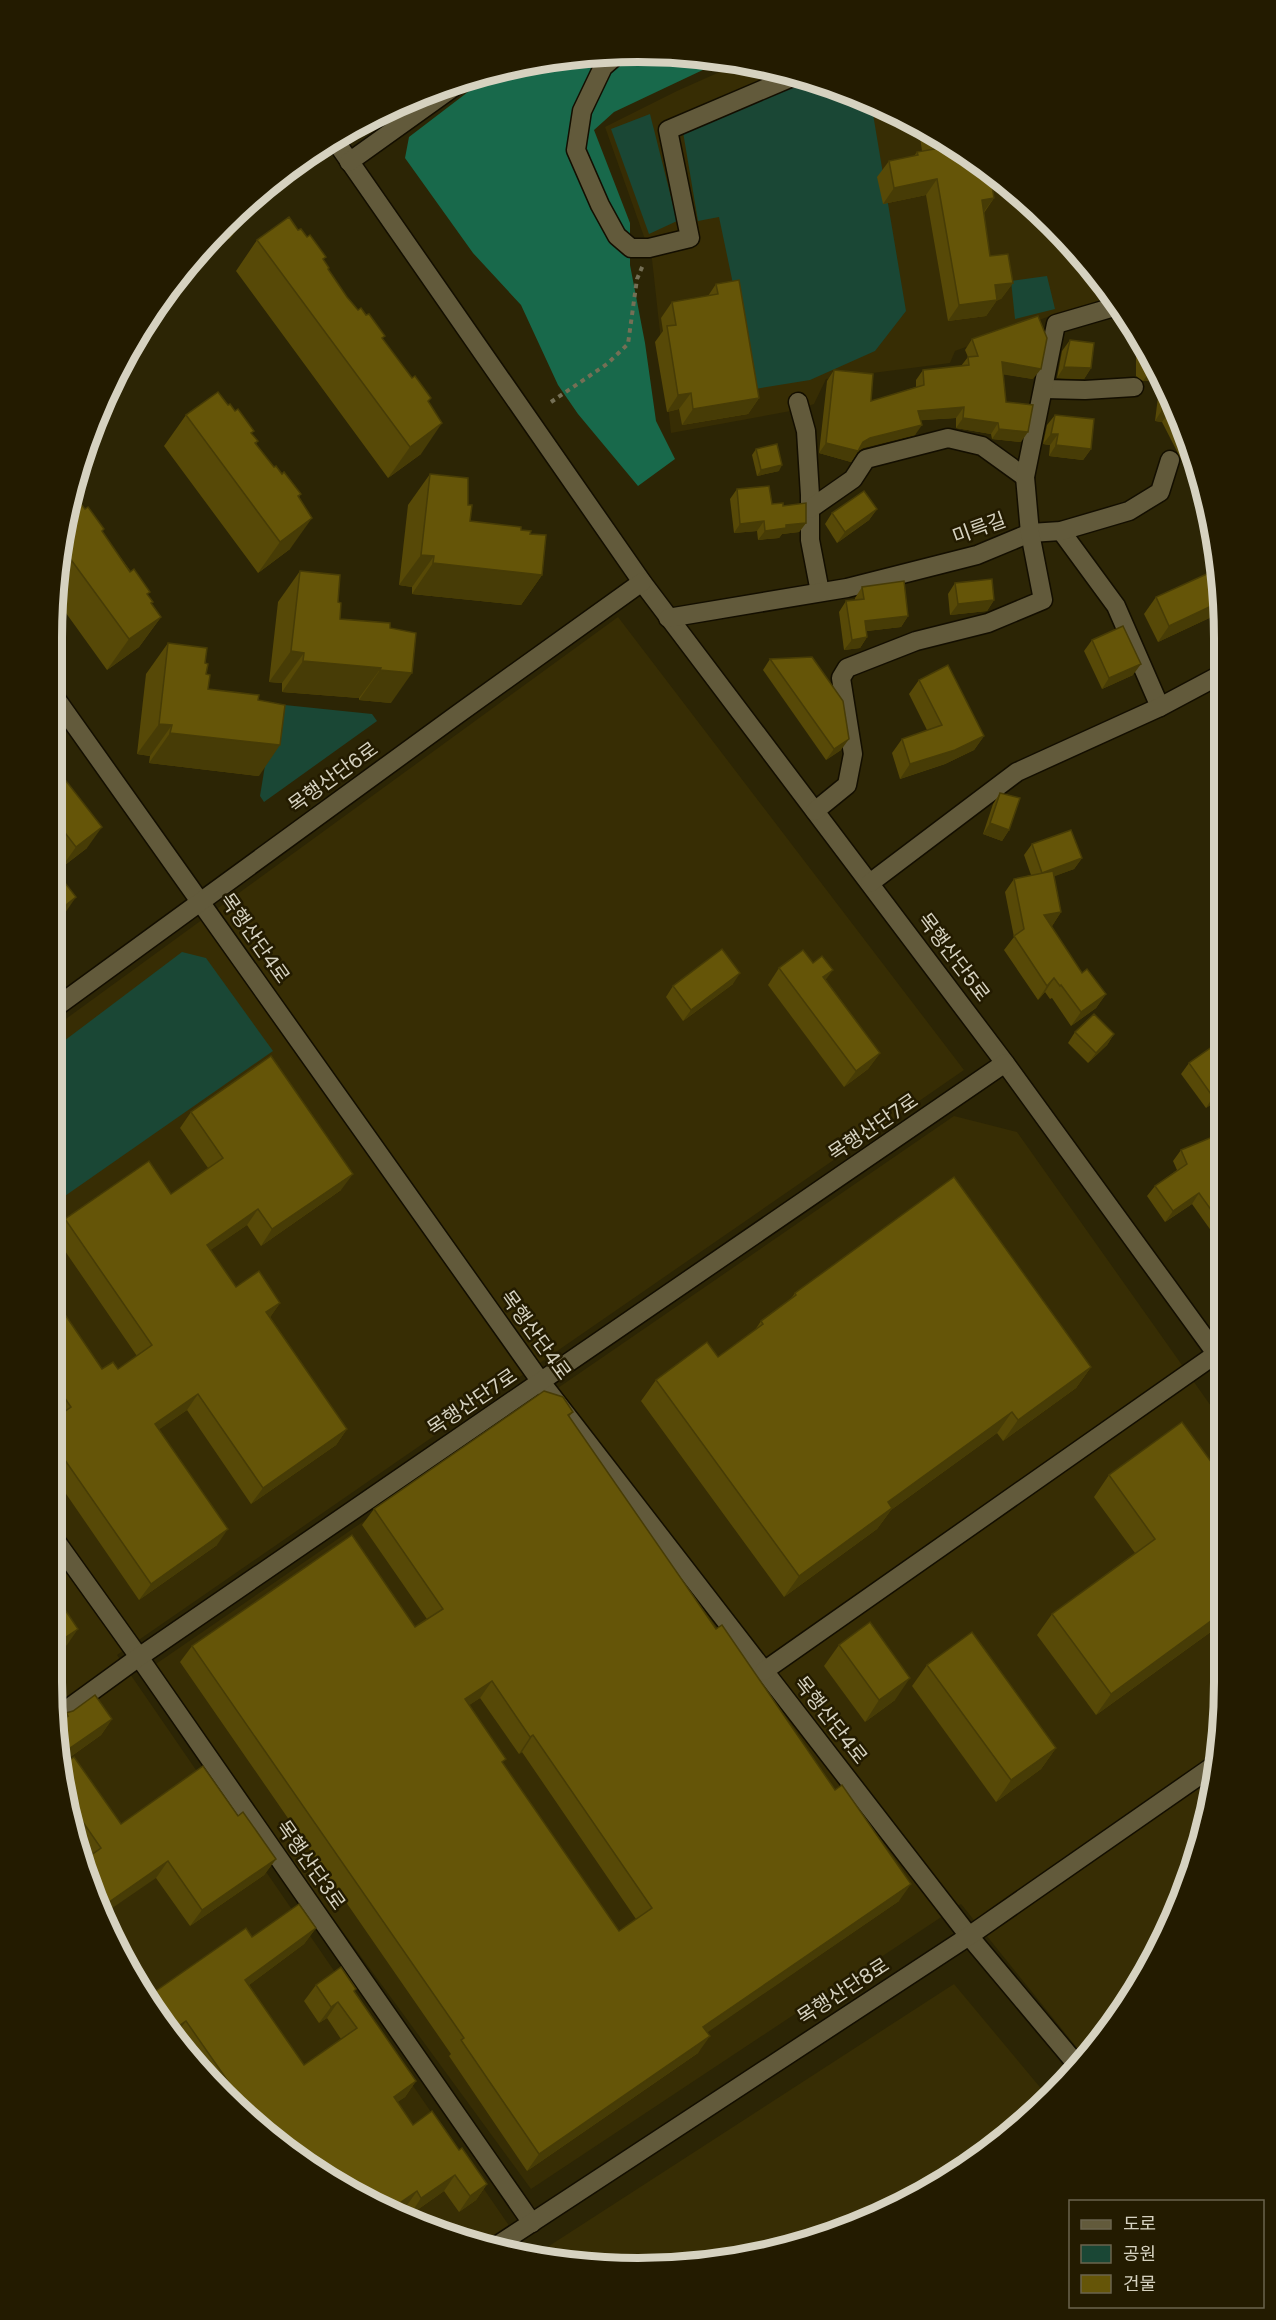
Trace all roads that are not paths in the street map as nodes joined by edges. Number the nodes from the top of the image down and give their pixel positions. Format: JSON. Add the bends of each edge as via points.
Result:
{"nodes":[{"id":1,"x":608,"y":63,"type":"edge"},
{"id":2,"x":784,"y":80,"type":"edge"},
{"id":3,"x":441,"y":96,"type":"edge"},
{"id":4,"x":339,"y":146,"type":"edge"},
{"id":5,"x":349,"y":162,"type":"junction"},
{"id":6,"x":1110,"y":308,"type":"edge"},
{"id":7,"x":1134,"y":387,"type":"dead end"},
{"id":8,"x":1045,"y":389,"type":"junction"},
{"id":9,"x":798,"y":402,"type":"dead end"},
{"id":10,"x":1170,"y":460,"type":"dead end"},
{"id":11,"x":1025,"y":477,"type":"junction"},
{"id":12,"x":810,"y":509,"type":"junction"},
{"id":13,"x":1061,"y":531,"type":"junction"},
{"id":14,"x":1030,"y":533,"type":"junction"},
{"id":15,"x":642,"y":582,"type":"junction"},
{"id":16,"x":820,"y":592,"type":"junction"},
{"id":17,"x":668,"y":618,"type":"junction"},
{"id":18,"x":1214,"y":678,"type":"edge"},
{"id":19,"x":62,"y":707,"type":"edge"},
{"id":20,"x":1160,"y":707,"type":"junction"},
{"id":21,"x":815,"y":811,"type":"junction"},
{"id":22,"x":870,"y":883,"type":"junction"},
{"id":23,"x":202,"y":902,"type":"junction"},
{"id":24,"x":62,"y":1003,"type":"edge"},
{"id":25,"x":1005,"y":1063,"type":"junction"},
{"id":26,"x":1214,"y":1352,"type":"edge"},
{"id":27,"x":1214,"y":1362,"type":"edge"},
{"id":28,"x":541,"y":1382,"type":"junction"},
{"id":29,"x":62,"y":1549,"type":"edge"},
{"id":30,"x":139,"y":1657,"type":"junction"},
{"id":31,"x":765,"y":1671,"type":"junction"},
{"id":32,"x":63,"y":1712,"type":"edge"},
{"id":33,"x":1208,"y":1770,"type":"edge"},
{"id":34,"x":969,"y":1936,"type":"junction"},
{"id":35,"x":1073,"y":2060,"type":"edge"},
{"id":36,"x":532,"y":2223,"type":"junction"},
{"id":37,"x":503,"y":2242,"type":"edge"}],
"edges":[{"from":1,"to":2,"type":"street","via":[[582,111],[576,150],[617,236],[631,248],[650,248],[690,238],[668,129]]},
{"from":3,"to":5,"type":"street"},
{"from":4,"to":5,"type":"street","name":"목행산단5로"},
{"from":5,"to":15,"type":"street","name":"목행산단5로"},
{"from":6,"to":8,"type":"street","name":"미륵길","via":[[1056,324]]},
{"from":7,"to":8,"type":"street"},
{"from":8,"to":11,"type":"street","name":"미륵길"},
{"from":9,"to":12,"type":"street","via":[[806,431]]},
{"from":10,"to":13,"type":"street","via":[[1160,492],[1129,511]]},
{"from":11,"to":12,"type":"street","via":[[982,446],[948,438],[866,459],[853,479]]},
{"from":11,"to":14,"type":"street","name":"미륵길"},
{"from":12,"to":16,"type":"street","via":[[810,540]]},
{"from":13,"to":14,"type":"street"},
{"from":13,"to":20,"type":"street","via":[[1116,606]]},
{"from":14,"to":16,"type":"street","name":"미륵길","via":[[977,555]]},
{"from":14,"to":21,"type":"street","via":[[1043,600],[988,623],[916,641],[847,668],[841,678],[853,754],[847,785]]},
{"from":15,"to":17,"type":"street","name":"목행산단5로"},
{"from":15,"to":23,"type":"street","name":"목행산단6로"},
{"from":16,"to":17,"type":"street","name":"미륵길"},
{"from":17,"to":21,"type":"street","name":"목행산단5로"},
{"from":18,"to":20,"type":"street"},
{"from":19,"to":23,"type":"street","name":"목행산단4로"},
{"from":20,"to":22,"type":"street","via":[[1017,772]]},
{"from":21,"to":22,"type":"street","name":"목행산단5로"},
{"from":22,"to":25,"type":"street","name":"목행산단5로"},
{"from":23,"to":24,"type":"street","name":"목행산단6로"},
{"from":23,"to":28,"type":"street","name":"목행산단4로"},
{"from":25,"to":26,"type":"street","name":"목행산단5로"},
{"from":25,"to":28,"type":"street","name":"목행산단7로"},
{"from":27,"to":31,"type":"street"},
{"from":28,"to":30,"type":"street","name":"목행산단7로"},
{"from":28,"to":31,"type":"street","name":"목행산단4로"},
{"from":29,"to":30,"type":"street","name":"목행산단3로"},
{"from":30,"to":32,"type":"street","name":"목행산단7로"},
{"from":30,"to":36,"type":"street","name":"목행산단3로"},
{"from":31,"to":34,"type":"street","name":"목행산단4로"},
{"from":33,"to":34,"type":"street","name":"목행산단8로"},
{"from":34,"to":35,"type":"street","name":"목행산단4로"},
{"from":34,"to":36,"type":"street","name":"목행산단8로"},
{"from":36,"to":37,"type":"street","name":"목행산단8로"}]}
